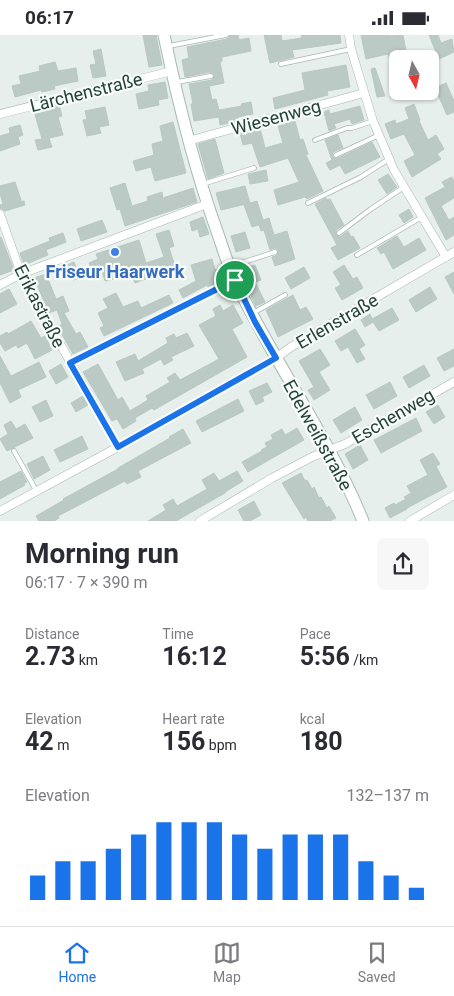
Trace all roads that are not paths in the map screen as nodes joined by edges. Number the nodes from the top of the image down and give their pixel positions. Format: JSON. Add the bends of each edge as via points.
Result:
{"nodes":[{"id":1,"x":226,"y":35,"type":"edge"},
{"id":2,"x":349,"y":35,"type":"edge"},
{"id":3,"x":165,"y":41,"type":"edge"},
{"id":4,"x":351,"y":49,"type":"junction"},
{"id":5,"x":281,"y":64,"type":"dead end"},
{"id":6,"x":210,"y":76,"type":"dead end"},
{"id":7,"x":173,"y":77,"type":"junction"},
{"id":8,"x":364,"y":93,"type":"junction"},
{"id":9,"x":0,"y":113,"type":"edge"},
{"id":10,"x":373,"y":121,"type":"junction"},
{"id":11,"x":379,"y":135,"type":"junction"},
{"id":12,"x":315,"y":140,"type":"dead end"},
{"id":13,"x":188,"y":141,"type":"junction"},
{"id":14,"x":336,"y":155,"type":"dead end"},
{"id":15,"x":389,"y":159,"type":"junction"},
{"id":16,"x":254,"y":168,"type":"dead end"},
{"id":17,"x":201,"y":185,"type":"junction"},
{"id":18,"x":404,"y":187,"type":"junction"},
{"id":19,"x":308,"y":203,"type":"dead end"},
{"id":20,"x":207,"y":204,"type":"junction"},
{"id":21,"x":0,"y":214,"type":"edge"},
{"id":22,"x":422,"y":217,"type":"junction"},
{"id":23,"x":339,"y":233,"type":"dead end"},
{"id":24,"x":274,"y":252,"type":"dead end"},
{"id":25,"x":454,"y":252,"type":"edge"},
{"id":26,"x":357,"y":255,"type":"dead end"},
{"id":27,"x":446,"y":257,"type":"junction"},
{"id":28,"x":230,"y":267,"type":"junction"},
{"id":29,"x":21,"y":273,"type":"junction"},
{"id":30,"x":235,"y":280,"type":"junction"},
{"id":31,"x":0,"y":285,"type":"edge"},
{"id":32,"x":285,"y":295,"type":"dead end"},
{"id":33,"x":251,"y":314,"type":"junction"},
{"id":34,"x":276,"y":358,"type":"junction"},
{"id":35,"x":70,"y":363,"type":"junction"},
{"id":36,"x":454,"y":382,"type":"edge"},
{"id":37,"x":118,"y":447,"type":"junction"},
{"id":38,"x":329,"y":450,"type":"junction"},
{"id":39,"x":14,"y":451,"type":"dead end"},
{"id":40,"x":37,"y":491,"type":"junction"},
{"id":41,"x":454,"y":495,"type":"edge"},
{"id":42,"x":0,"y":511,"type":"edge"},
{"id":43,"x":200,"y":521,"type":"edge"},
{"id":44,"x":363,"y":521,"type":"edge"},
{"id":45,"x":410,"y":521,"type":"edge"}],
"edges":[{"from":1,"to":3,"type":"lane","name":"Edelweißstraße"},
{"from":2,"to":4,"type":"street"},
{"from":3,"to":7,"type":"street","name":"Edelweißstraße"},
{"from":4,"to":5,"type":"lane"},
{"from":4,"to":8,"type":"street"},
{"from":6,"to":7,"type":"lane"},
{"from":7,"to":9,"type":"street","name":"Lärchenstraße"},
{"from":7,"to":13,"type":"street","name":"Edelweißstraße"},
{"from":8,"to":10,"type":"street"},
{"from":8,"to":13,"type":"street","name":"Wiesenweg"},
{"from":10,"to":11,"type":"street"},
{"from":10,"to":12,"type":"lane"},
{"from":11,"to":14,"type":"lane"},
{"from":11,"to":15,"type":"street"},
{"from":13,"to":17,"type":"street","name":"Edelweißstraße"},
{"from":15,"to":18,"type":"street"},
{"from":15,"to":19,"type":"lane"},
{"from":16,"to":17,"type":"lane"},
{"from":17,"to":20,"type":"street","name":"Edelweißstraße"},
{"from":18,"to":22,"type":"street"},
{"from":18,"to":23,"type":"lane"},
{"from":20,"to":28,"type":"street","name":"Edelweißstraße"},
{"from":20,"to":29,"type":"street"},
{"from":21,"to":29,"type":"street","name":"Erikastraße"},
{"from":22,"to":26,"type":"lane"},
{"from":22,"to":27,"type":"street"},
{"from":24,"to":28,"type":"lane"},
{"from":25,"to":27,"type":"street","name":"Erlenstraße"},
{"from":27,"to":34,"type":"street","name":"Erlenstraße"},
{"from":28,"to":30,"type":"street","name":"Edelweißstraße"},
{"from":29,"to":31,"type":"street"},
{"from":29,"to":35,"type":"street","name":"Erikastraße"},
{"from":30,"to":33,"type":"street","name":"Edelweißstraße"},
{"from":30,"to":35,"type":"street"},
{"from":32,"to":33,"type":"lane"},
{"from":33,"to":34,"type":"street","name":"Edelweißstraße"},
{"from":34,"to":37,"type":"street","name":"Erlenstraße"},
{"from":34,"to":38,"type":"street","name":"Edelweißstraße"},
{"from":35,"to":37,"type":"street","name":"Erikastraße"},
{"from":36,"to":38,"type":"street","name":"Eschenweg","via":[[346,444]]},
{"from":37,"to":40,"type":"street","name":"Erlenstraße"},
{"from":38,"to":43,"type":"street","name":"Eschenweg","via":[[272,478]]},
{"from":38,"to":44,"type":"street","name":"Edelweißstraße"},
{"from":39,"to":40,"type":"lane"},
{"from":40,"to":42,"type":"street","name":"Erlenstraße"},
{"from":41,"to":45,"type":"street"}]}
